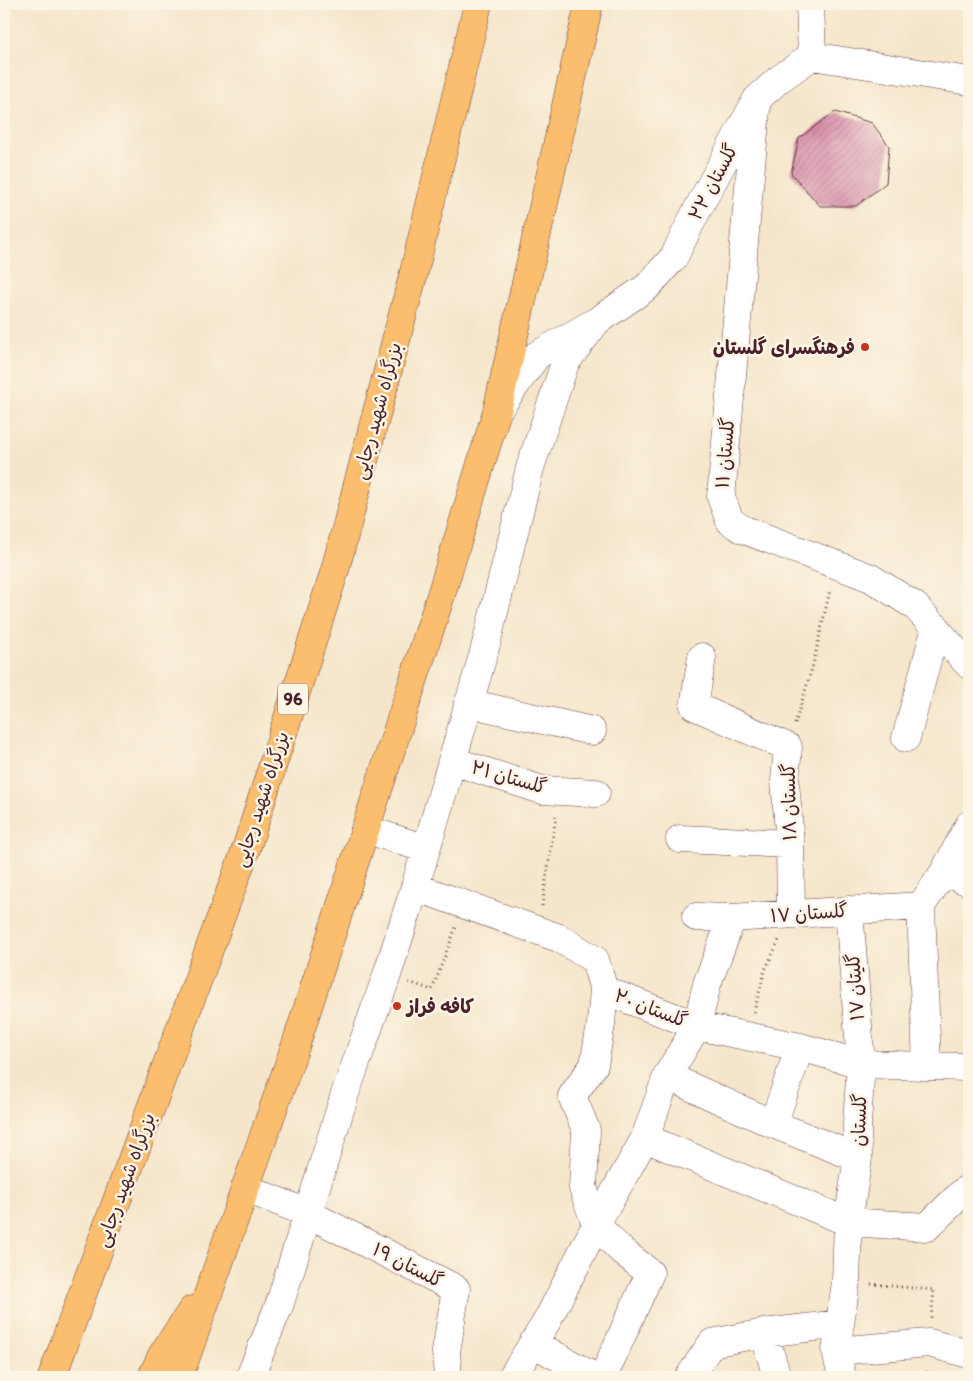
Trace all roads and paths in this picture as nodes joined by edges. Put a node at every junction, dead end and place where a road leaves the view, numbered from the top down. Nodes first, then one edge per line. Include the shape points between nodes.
1 (478, 4) edge
2 (588, 4) edge
3 (810, 4) edge
4 (812, 56) junction
5 (969, 81) edge
6 (757, 99) junction
7 (597, 321) junction
8 (496, 411) junction
9 (836, 565) junction
10 (936, 627) junction
11 (702, 657) dead end
12 (969, 665) edge
13 (468, 703) junction
14 (592, 731) dead end
15 (906, 738) dead end
16 (788, 747) junction
17 (453, 761) junction
18 (560, 790) junction
19 (596, 793) dead end
20 (969, 825) edge
21 (365, 829) junction
22 (680, 839) dead end
23 (790, 844) junction
24 (426, 849) junction
25 (944, 872) junction
26 (969, 882) edge
27 (415, 887) junction
28 (465, 904) junction
29 (921, 906) junction
30 (849, 910) junction
31 (791, 914) junction
32 (696, 918) dead end
33 (732, 918) junction
34 (538, 930) junction
35 (387, 974) junction
36 (604, 990) junction
37 (696, 1026) junction
38 (748, 1037) junction
39 (800, 1047) junction
40 (861, 1064) junction
41 (927, 1066) junction
42 (969, 1067) edge
43 (667, 1076) junction
44 (772, 1124) junction
45 (645, 1138) junction
46 (858, 1158) junction
47 (245, 1188) junction
48 (969, 1189) edge
49 (307, 1213) junction
50 (848, 1222) junction
51 (596, 1225) junction
52 (213, 1279) junction
53 (846, 1282) junction
54 (840, 1324) junction
55 (764, 1332) junction
56 (533, 1343) junction
57 (929, 1343) junction
58 (969, 1354) edge
59 (839, 1364) edge
60 (52, 1377) edge
61 (152, 1377) edge
62 (179, 1377) edge
63 (250, 1377) edge
64 (448, 1377) edge
65 (512, 1377) edge
66 (594, 1377) edge
67 (603, 1377) edge
68 (689, 1377) edge
69 (777, 1377) edge

1 - 60 highway, بزرگراه شهید رجایی / 96 via 413,276 335,570 246,848
2 - 8 highway
3 - 4 street
4 - 5 street
4 - 6 street, گلستان ۲۲
6 - 7 street, گلستان ۲۲ via 674,257 647,287
6 - 9 street, گلستان ۱۱ via 721,497 730,521 742,529
7 - 8 street, گلستان ۲۲ via 537,355
7 - 13 street via 565,363 530,468
8 - 21 highway via 444,586
9 - 10 street, گلستان ۱۱ via 871,578 915,606
9 - 16 path, گلستان ۱۸ via 813,665
10 - 12 street, گلستان ۱۱
10 - 15 street
11 - 16 street via 694,706
13 - 14 street
13 - 17 street
16 - 23 street, گلستان ۱۸ via 785,781
17 - 18 street, گلستان ۲۱ via 542,790
17 - 24 street
18 - 19 street, گلستان ۲۱
18 - 34 path
20 - 25 street
21 - 24 street
21 - 47 highway via 296,1044
22 - 23 street
23 - 31 street, گلستان ۱۸
24 - 27 street
25 - 26 street
25 - 29 street
27 - 28 street, گلستان ۲۰
27 - 35 street
28 - 34 street, گلستان ۲۰
28 - 35 path via 432,990
29 - 30 street, گلستان ۱۷
29 - 41 street
30 - 31 street, گلستان ۱۷
30 - 40 street, گلیتان ۱۷
31 - 33 street, گلستان ۱۷
31 - 38 path via 765,970
32 - 33 street, گلستان ۱۷
33 - 37 street via 707,984
34 - 36 street, گلستان ۲۰ via 559,938 595,960
35 - 49 street
36 - 37 street, گلستان ۲۰
36 - 51 street via 594,1065 572,1096 586,1130 583,1188
37 - 38 street, گلستان ۲۰
37 - 43 street
38 - 39 street, گلستان ۲۰
39 - 40 street, گلستان ۲۰
39 - 44 street
40 - 41 street
40 - 46 street, گلستان
41 - 42 street
43 - 44 street
43 - 45 street
44 - 46 street
45 - 50 street
45 - 51 street
46 - 50 street, گلستان
47 - 49 street
47 - 52 highway
48 - 50 street via 927,1227
49 - 63 street via 280,1303
49 - 64 street, گلستان ۱۹ via 456,1289 446,1352
50 - 53 street, گلستان
51 - 56 street
51 - 67 street via 650,1273
52 - 61 highway via 162,1355
52 - 62 highway
53 - 54 street, گلستان
53 - 57 path via 934,1290
54 - 55 street
54 - 59 street, گلستان
55 - 68 street via 712,1343
55 - 69 street
56 - 65 street
56 - 66 street
57 - 58 street
57 - 59 street

